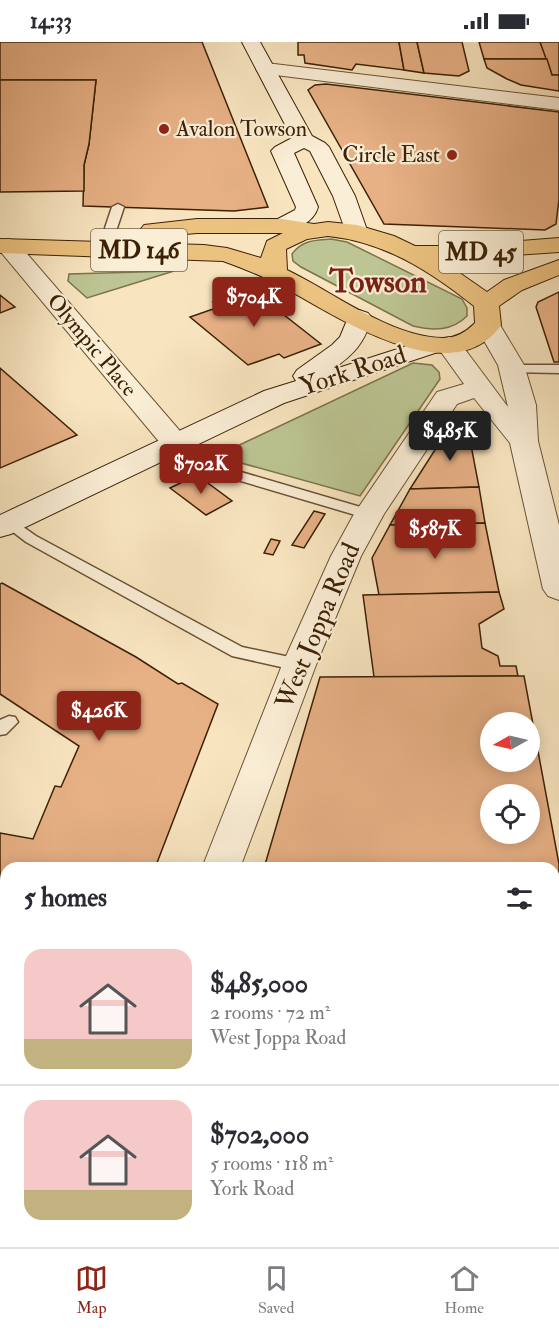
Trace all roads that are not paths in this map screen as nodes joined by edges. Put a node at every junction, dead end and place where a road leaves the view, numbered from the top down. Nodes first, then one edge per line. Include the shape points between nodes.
1 (251, 42) edge
2 (266, 69) junction
3 (559, 104) edge
4 (304, 140) junction
5 (302, 230) junction
6 (356, 230) junction
7 (3, 239) edge
8 (559, 245) edge
9 (404, 250) junction
10 (559, 267) edge
11 (275, 273) junction
12 (487, 314) junction
13 (359, 318) junction
14 (440, 345) junction
15 (512, 369) junction
16 (559, 369) edge
17 (480, 387) junction
18 (274, 397) junction
19 (524, 441) junction
20 (176, 444) junction
21 (369, 514) junction
22 (4, 525) edge
23 (559, 589) edge
24 (299, 665) junction
25 (223, 862) edge

1 - 2 street
2 - 3 street
2 - 4 street
4 - 5 street via 300,149 325,198 326,213
4 - 5 street via 282,151 307,207
4 - 6 street via 318,147 341,189
5 - 6 main road, MD 45
5 - 7 main road, MD 146 via 231,237 152,230 114,218
5 - 11 main road via 275,246
6 - 9 main road, MD 45
7 - 11 main road, MD 146 via 224,254
7 - 20 street, Olympic Place
8 - 9 main road, MD 45 via 419,254
9 - 12 main road via 448,273
10 - 12 main road, MD 45 via 513,285
11 - 13 main road
12 - 14 main road, MD 45 via 471,340
12 - 15 street
13 - 14 main road via 394,336
13 - 18 street, York Road / MD 45 via 352,339 340,351
14 - 17 street
14 - 18 street, York Road / MD 45
15 - 16 lane
15 - 19 street via 522,405
17 - 19 street
17 - 21 street, West Joppa Road via 447,398
18 - 20 street, York Road / MD 45
19 - 23 street
20 - 21 lane via 212,468
20 - 22 street, York Road / MD 45
21 - 24 street, West Joppa Road via 326,598
22 - 24 lane via 238,652
24 - 25 street, West Joppa Road

